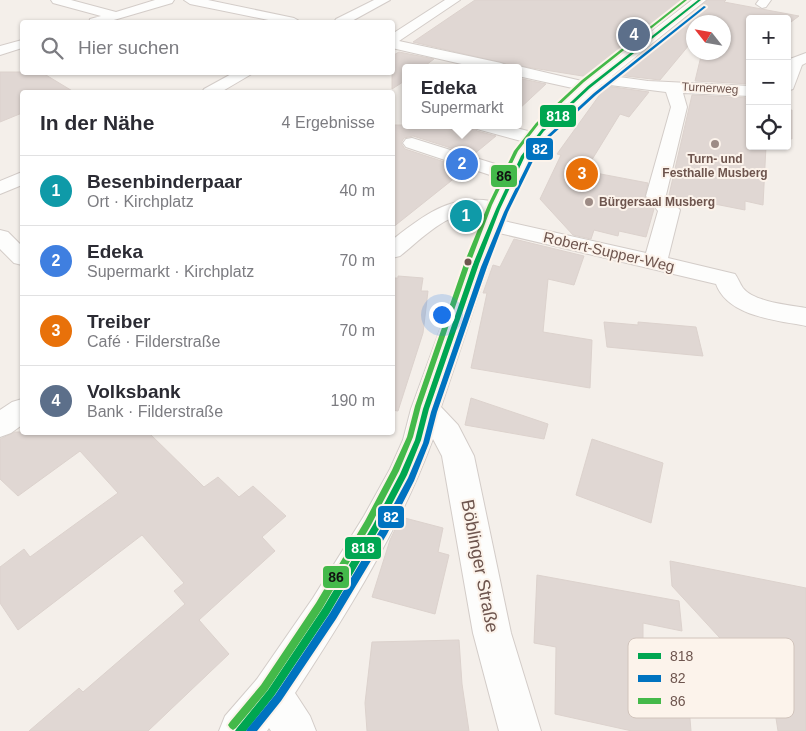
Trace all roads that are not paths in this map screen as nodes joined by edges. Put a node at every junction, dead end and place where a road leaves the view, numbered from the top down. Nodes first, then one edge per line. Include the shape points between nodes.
1 (57, 0) edge
2 (168, 0) edge
3 (190, 0) edge
4 (384, 0) edge
5 (454, 0) edge
6 (700, 0) edge
7 (118, 16) junction
8 (103, 20) edge
9 (285, 20) edge
10 (345, 20) edge
11 (395, 38) edge
12 (20, 45) edge
13 (395, 45) edge
14 (0, 51) edge
15 (805, 57) edge
16 (483, 64) edge
17 (522, 73) edge
18 (791, 74) edge
19 (242, 75) edge
20 (593, 83) junction
21 (671, 87) junction
22 (214, 90) edge
23 (746, 90) edge
24 (499, 129) edge
25 (536, 138) junction
26 (412, 142) dead end
27 (513, 176) junction
28 (20, 179) edge
29 (0, 188) edge
30 (495, 217) junction
31 (0, 237) edge
32 (395, 249) edge
33 (20, 256) edge
34 (655, 262) junction
35 (806, 317) edge
36 (426, 409) junction
37 (20, 411) edge
38 (0, 425) edge
39 (271, 693) junction
40 (240, 731) edge
41 (295, 731) edge
42 (520, 731) edge

1 - 7 street
2 - 7 street
3 - 9 street
4 - 10 street
5 - 11 street
6 - 20 street
7 - 8 street
12 - 14 street
13 - 16 street
15 - 18 street via 795,62
17 - 20 street, Turnerweg
19 - 22 street
20 - 21 street, Turnerweg
20 - 25 street
21 - 23 street, Turnerweg
21 - 34 street, Turnerweg via 679,107 656,196 669,210
24 - 25 street
25 - 27 street
26 - 27 street
27 - 30 street
28 - 29 street
30 - 32 street, Robert-Supper-Weg via 483,205 448,209
30 - 34 street, Robert-Supper-Weg
30 - 36 street
31 - 33 street
34 - 35 street, Robert-Supper-Weg via 727,279 731,291 742,300
36 - 39 street via 418,440 376,527 326,611
36 - 42 street, Böblinger Straße via 447,434 458,456 492,632
37 - 38 street
39 - 40 street
39 - 41 street

